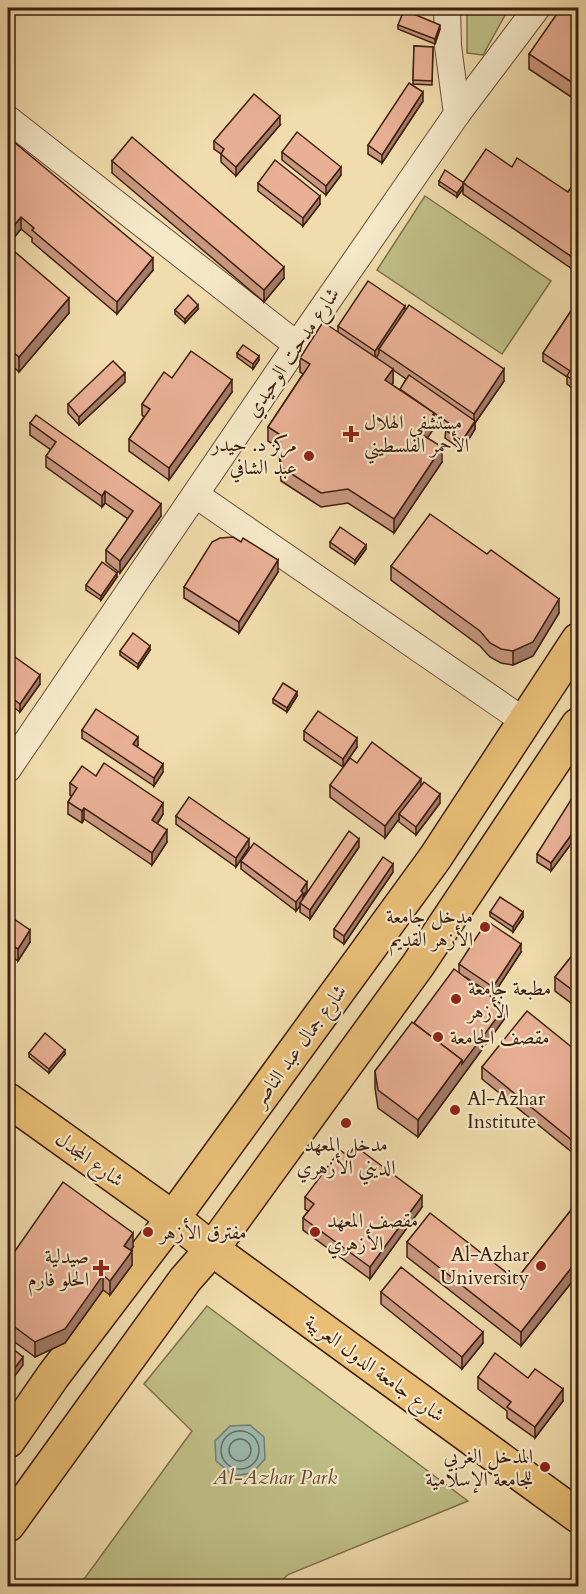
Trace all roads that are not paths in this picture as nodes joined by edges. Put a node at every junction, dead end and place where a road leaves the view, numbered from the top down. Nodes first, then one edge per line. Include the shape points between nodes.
1 (447, 8) edge
2 (537, 8) edge
3 (457, 114) junction
4 (8, 119) edge
5 (297, 345) junction
6 (195, 495) junction
7 (579, 640) edge
8 (524, 721) junction
9 (579, 725) edge
10 (8, 769) edge
11 (8, 1100) edge
12 (173, 1218) junction
13 (212, 1249) junction
14 (8, 1441) edge
15 (579, 1516) edge
16 (8, 1525) edge

1 - 3 street
2 - 3 street, شارع مدحت الوحيدي
3 - 5 street, شارع مدحت الوحيدي
4 - 5 street
5 - 6 street, شارع مدحت الوحيدي
6 - 8 street
6 - 10 street, شارع مدحت الوحيدي
7 - 8 main road, شارع جمال عبد الناصر
8 - 12 main road, شارع جمال عبد الناصر via 435,858
9 - 13 main road via 418,965
11 - 12 main road, شارع المجدل
12 - 13 main road, شارع جامعة الدول العربية
12 - 14 main road, شارع جمال عبد الناصر
13 - 15 main road, شارع جامعة الدول العربية
13 - 16 main road via 185,1280

